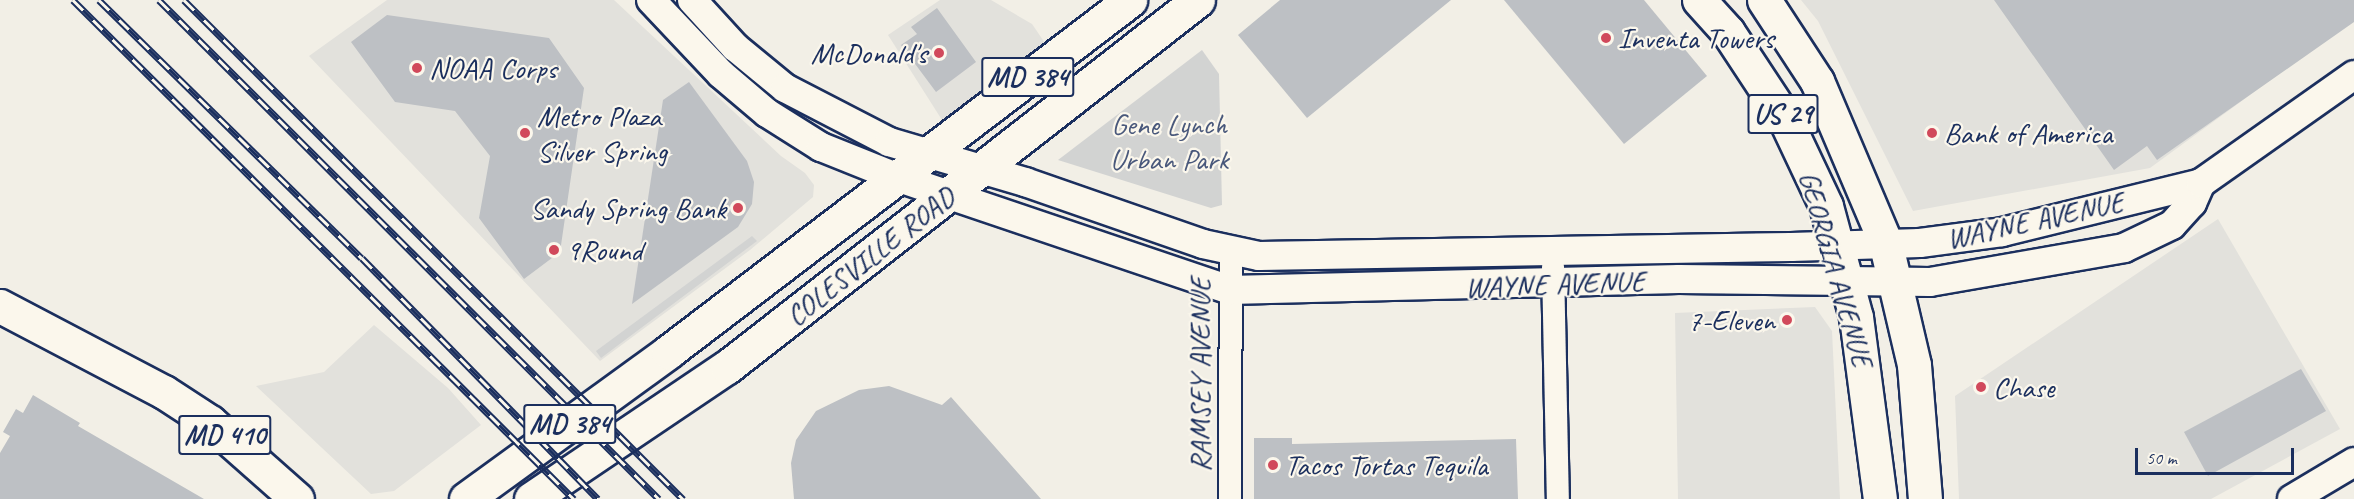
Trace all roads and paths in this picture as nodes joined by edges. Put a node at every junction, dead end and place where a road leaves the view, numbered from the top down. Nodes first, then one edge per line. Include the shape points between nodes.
1 (651, 0) edge
2 (692, 0) edge
3 (1130, 0) edge
4 (1198, 0) edge
5 (1699, 0) edge
6 (1764, 0) edge
7 (2354, 75) edge
8 (926, 154) junction
9 (981, 169) junction
10 (896, 177) junction
11 (2201, 183) junction
12 (950, 194) junction
13 (1886, 241) junction
14 (1836, 245) junction
15 (1554, 250) junction
16 (1231, 251) junction
17 (1846, 281) junction
18 (1896, 282) junction
19 (1552, 285) junction
20 (1229, 290) junction
21 (0, 306) edge
22 (2354, 462) edge
23 (297, 499) edge
24 (466, 499) edge
25 (531, 499) edge
26 (1230, 499) edge
27 (1558, 499) edge
28 (1880, 499) edge
29 (1925, 499) edge
30 (2292, 499) edge

1 - 10 street, WAYNE AVENUE via 721,74 766,113 821,147
2 - 8 street, WAYNE AVENUE via 735,47 785,88 888,142
3 - 8 main road, COLESVILLE ROAD / MD 384
4 - 9 main road, COLESVILLE ROAD / MD 384
5 - 14 main road, GEORGIA AVENUE / US 29 via 1728,32 1784,117 1814,175
6 - 13 main road, GEORGIA AVENUE / US 29 via 1817,81
7 - 11 street, WAYNE AVENUE
8 - 9 street, WAYNE AVENUE
8 - 10 main road, COLESVILLE ROAD / MD 384
9 - 12 main road, COLESVILLE ROAD / MD 384
9 - 16 street, WAYNE AVENUE
10 - 12 street, WAYNE AVENUE
10 - 24 main road, COLESVILLE ROAD / MD 384 via 629,381
11 - 13 street, WAYNE AVENUE via 2002,232 1920,243
11 - 18 street, WAYNE AVENUE via 2192,203 2172,225 2124,248 1930,282
12 - 20 street, WAYNE AVENUE
12 - 25 main road, COLESVILLE ROAD / MD 384 via 727,367
13 - 14 street, WAYNE AVENUE
13 - 18 main road, GEORGIA AVENUE / US 29
14 - 15 street, WAYNE AVENUE
14 - 17 main road, GEORGIA AVENUE / US 29
15 - 16 street, WAYNE AVENUE via 1259,256
15 - 19 street
16 - 20 street, RAMSEY AVENUE
17 - 18 street, WAYNE AVENUE
17 - 19 street, WAYNE AVENUE via 1679,279
17 - 28 main road, GEORGIA AVENUE / US 29 via 1868,384
18 - 29 main road, GEORGIA AVENUE / US 29 via 1914,365
19 - 20 street, WAYNE AVENUE
19 - 27 street
20 - 26 street, RAMSEY AVENUE
21 - 23 main road, MD 410 via 164,392 210,422
22 - 30 street

